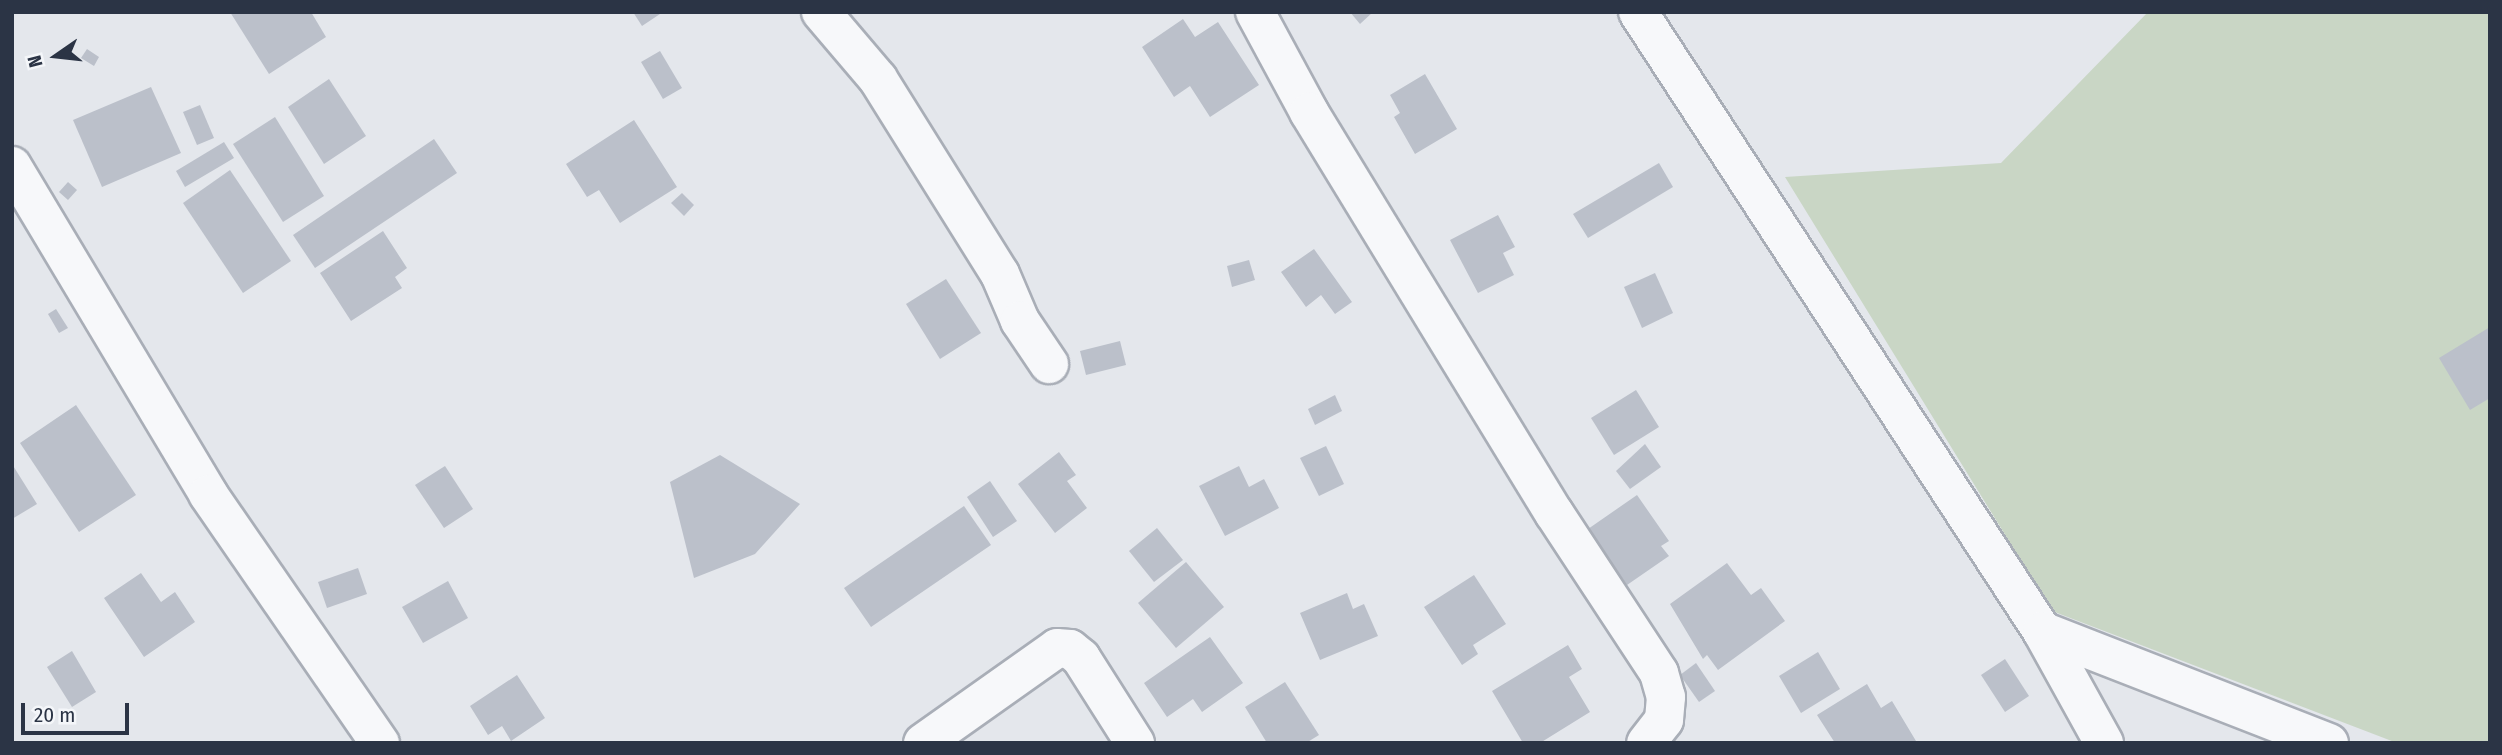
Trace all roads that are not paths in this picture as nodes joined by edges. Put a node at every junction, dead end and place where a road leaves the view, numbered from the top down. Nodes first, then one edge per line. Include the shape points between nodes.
1 (821, 12) edge
2 (1255, 12) edge
3 (1639, 12) edge
4 (12, 166) edge
5 (1049, 364) dead end
6 (2042, 631) junction
7 (380, 743) edge
8 (923, 743) edge
9 (1135, 743) edge
10 (1646, 743) edge
11 (2104, 743) edge
12 (2329, 743) edge

1 - 5 street via 878,79 1000,274 1020,321
2 - 10 street via 1309,112 1554,513 1659,673 1666,698 1664,720
3 - 6 street
4 - 7 street via 208,495
6 - 11 street
6 - 12 street
8 - 9 street via 1057,648 1070,649 1081,658

